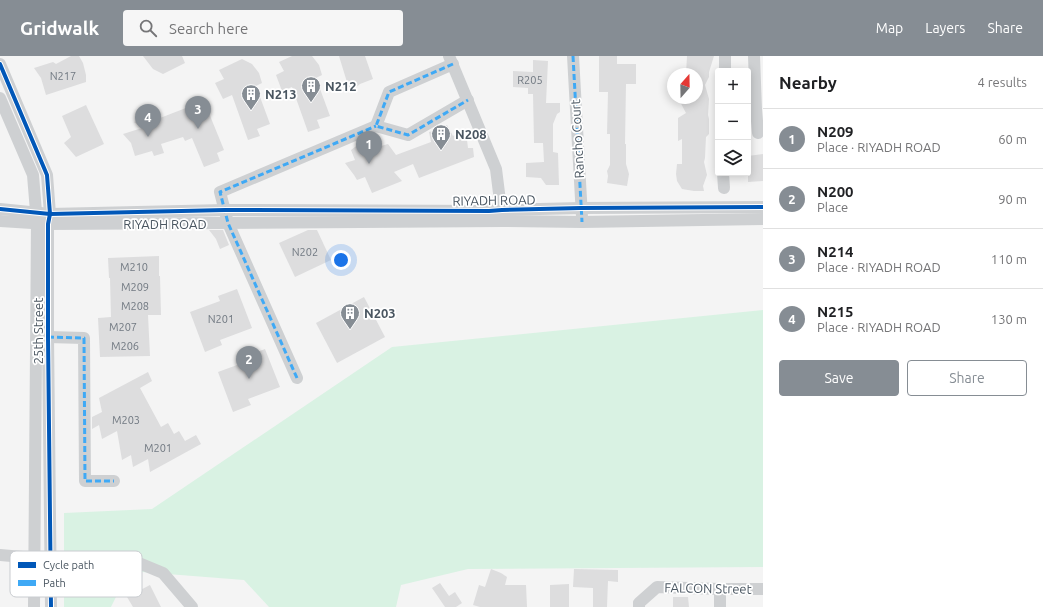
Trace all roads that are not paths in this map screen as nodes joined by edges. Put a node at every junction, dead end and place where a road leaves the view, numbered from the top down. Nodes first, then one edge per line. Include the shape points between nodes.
1 (573, 56) edge
2 (725, 56) edge
3 (754, 56) edge
4 (451, 60) edge
5 (0, 64) edge
6 (724, 68) edge
7 (0, 98) edge
8 (468, 100) junction
9 (376, 126) junction
10 (756, 133) edge
11 (723, 176) edge
12 (724, 188) dead end
13 (763, 207) edge
14 (581, 208) junction
15 (0, 209) edge
16 (225, 210) junction
17 (502, 215) junction
18 (43, 219) junction
19 (763, 219) edge
20 (0, 221) edge
21 (582, 222) junction
22 (228, 223) junction
23 (48, 337) junction
24 (297, 378) dead end
25 (114, 482) dead end
26 (34, 551) edge
27 (51, 551) edge
28 (0, 555) edge
29 (10, 556) edge
30 (142, 564) edge
31 (720, 589) junction
32 (763, 589) edge
33 (192, 607) edge
34 (639, 607) edge
35 (720, 607) edge

1 - 14 street, Rancho Court
2 - 6 street
3 - 10 street
4 - 8 street
4 - 9 street via 389,92
5 - 18 street, 25th Street via 47,175
7 - 18 street, 25th Street via 33,175
8 - 9 street via 408,135
8 - 17 street via 496,169
9 - 16 street via 220,192
11 - 12 street
13 - 14 street, RIYADH ROAD
14 - 17 street, RIYADH ROAD
14 - 21 street, Rancho Court
15 - 18 street
16 - 17 street, RIYADH ROAD via 489,211
16 - 18 street, RIYADH ROAD
16 - 22 street
17 - 21 street, RIYADH ROAD
17 - 22 street, RIYADH ROAD
18 - 20 street, RIYADH ROAD
18 - 22 street, RIYADH ROAD
18 - 23 street, 25th Street
18 - 26 street, 25th Street
19 - 21 street, RIYADH ROAD
22 - 24 street
23 - 25 street via 84,338 85,481
23 - 27 street, 25th Street
28 - 29 street
30 - 33 street via 163,573
31 - 32 street, FALCON Street
31 - 34 street, FALCON Street via 657,587 639,603
31 - 35 street

